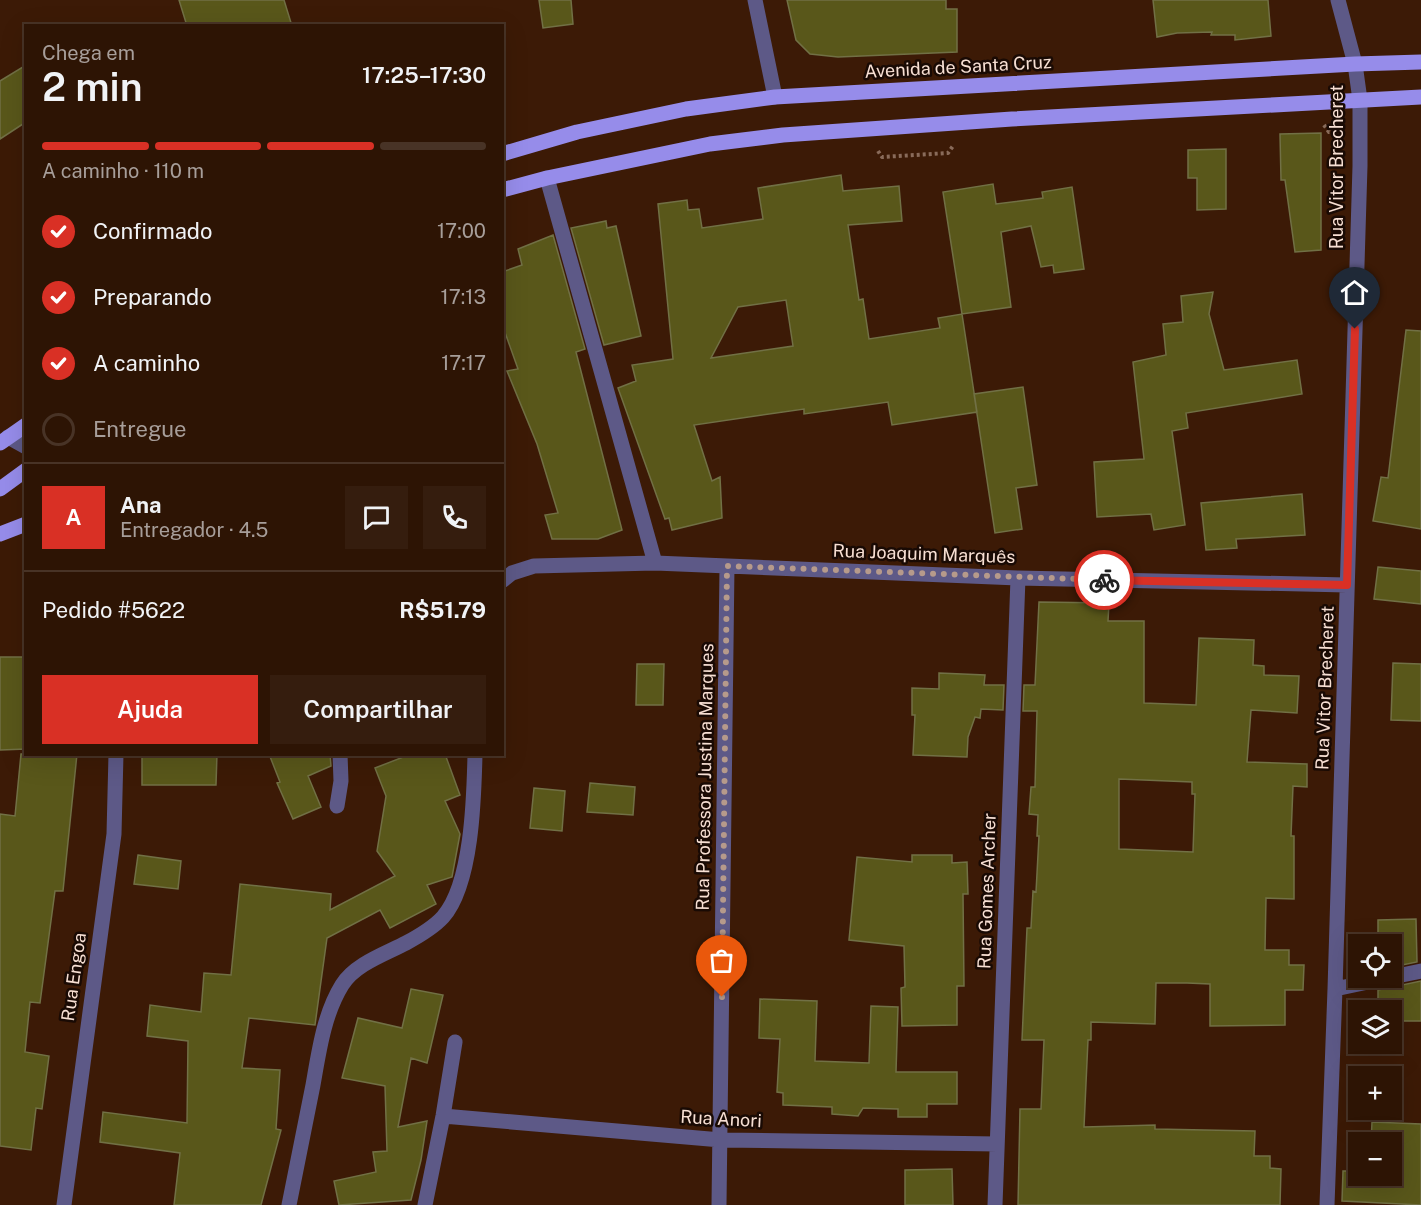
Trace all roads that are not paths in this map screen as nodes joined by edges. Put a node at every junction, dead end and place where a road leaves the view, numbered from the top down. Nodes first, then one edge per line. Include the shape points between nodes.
1 (755, 0) edge
2 (1338, 0) edge
3 (1421, 62) edge
4 (1355, 64) junction
5 (1421, 97) edge
6 (775, 98) junction
7 (1360, 100) junction
8 (504, 153) edge
9 (547, 178) junction
10 (504, 189) edge
11 (24, 426) edge
12 (4, 440) edge
13 (24, 446) edge
14 (24, 471) edge
15 (0, 489) edge
16 (24, 525) edge
17 (0, 534) edge
18 (654, 563) junction
19 (727, 566) junction
20 (1018, 578) junction
21 (504, 579) edge
22 (1347, 585) junction
23 (116, 756) edge
24 (340, 756) edge
25 (475, 756) edge
26 (337, 806) dead end
27 (1421, 970) edge
28 (1402, 975) edge
29 (1348, 986) edge
30 (1335, 989) junction
31 (455, 1042) dead end
32 (443, 1116) junction
33 (721, 1140) junction
34 (997, 1144) junction
35 (64, 1205) edge
36 (289, 1205) edge
37 (425, 1205) edge
38 (719, 1205) edge
39 (995, 1205) edge
40 (1327, 1205) edge

1 - 6 street
2 - 4 street, Rua Vitor Brecheret
3 - 4 main road, Avenida de Santa Cruz
4 - 6 main road, Avenida de Santa Cruz
4 - 7 street, Rua Vitor Brecheret
5 - 7 main road
6 - 8 main road, Avenida de Santa Cruz via 686,109 577,132
7 - 9 main road via 783,135 710,144
7 - 22 street, Rua Vitor Brecheret
9 - 10 main road
9 - 18 street
11 - 12 main road
12 - 13 street
14 - 15 main road
16 - 17 main road
18 - 19 street, Rua Joaquim Marquês
18 - 21 street, Rua Joaquim Marquês via 534,566
19 - 20 street, Rua Joaquim Marquês
19 - 33 street, Rua Professora Justina Marques
20 - 22 street, Rua Joaquim Marquês
20 - 34 street, Rua Gomes Archer
22 - 30 street, Rua Vitor Brecheret
23 - 35 street, Rua Engoa via 114,834
24 - 26 street
25 - 36 street via 467,854 454,899 443,917 427,931 360,968 343,982 331,1005
27 - 28 street
29 - 30 street
30 - 40 street, Rua Vitor Brecheret
31 - 32 street
32 - 33 street, Rua Anori
32 - 37 street
33 - 34 street, Rua Anori
33 - 38 street, Rua Professora Justina Marques
34 - 39 street, Rua Gomes Archer

